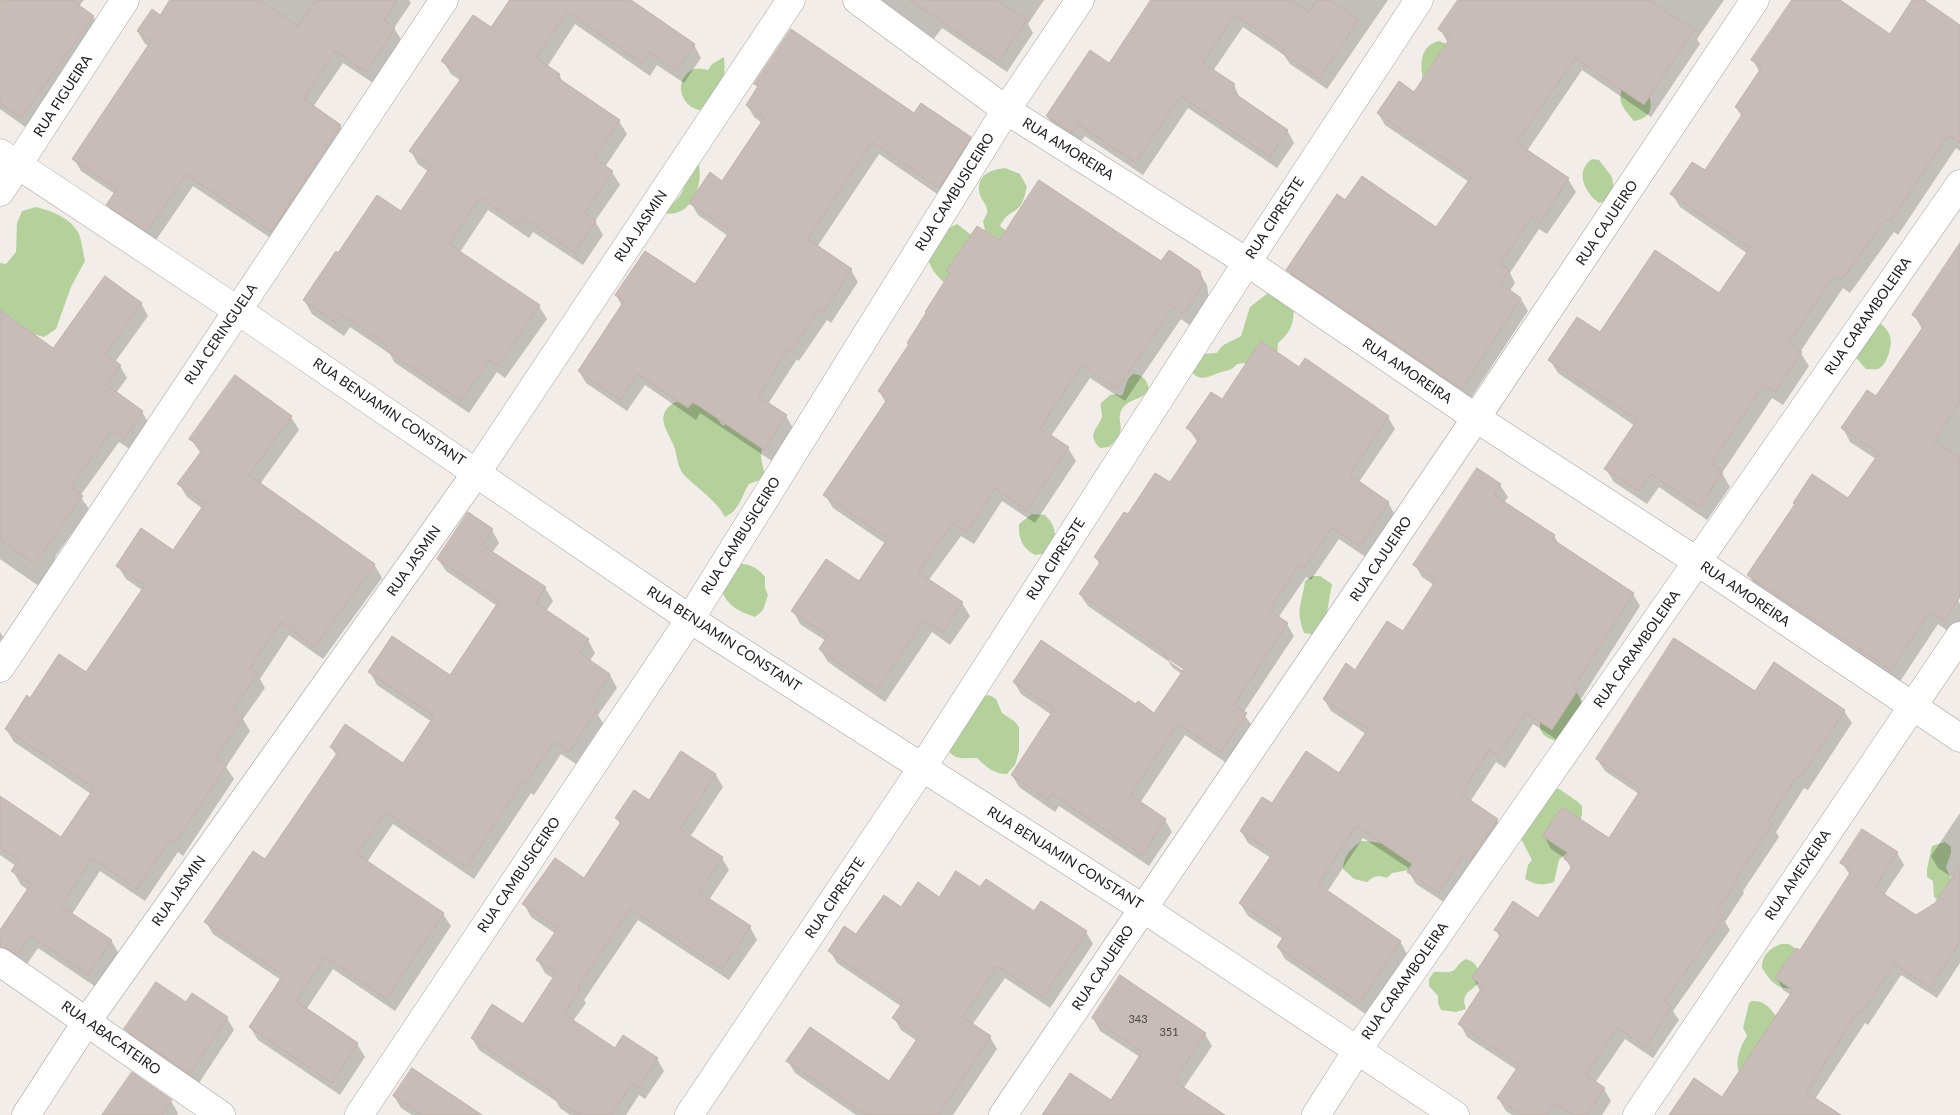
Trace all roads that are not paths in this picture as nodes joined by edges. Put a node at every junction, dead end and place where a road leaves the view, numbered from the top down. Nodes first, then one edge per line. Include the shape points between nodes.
1 (125, 0) edge
2 (444, 0) edge
3 (792, 0) edge
4 (857, 0) edge
5 (1080, 0) edge
6 (1419, 0) edge
7 (1755, 0) edge
8 (1006, 110) junction
9 (9, 159) edge
10 (1960, 184) edge
11 (0, 192) edge
12 (1247, 262) junction
13 (237, 310) junction
14 (1476, 418) junction
15 (477, 472) junction
16 (1698, 562) junction
17 (690, 619) junction
18 (1960, 636) edge
19 (0, 668) edge
20 (1912, 707) junction
21 (1960, 738) edge
22 (922, 768) junction
23 (1144, 909) junction
24 (0, 962) edge
25 (87, 1021) junction
26 (1358, 1049) junction
27 (26, 1115) edge
28 (221, 1115) edge
29 (359, 1115) edge
30 (689, 1115) edge
31 (1003, 1115) edge
32 (1316, 1115) edge
33 (1455, 1115) edge
34 (1637, 1115) edge

1 - 9 street, RUA FIGUEIRA
2 - 13 street, RUA CERINGUELA
3 - 15 street, RUA JASMIN
4 - 8 street, RUA AMOREIRA
5 - 8 street, RUA CAMBUSICEIRO
6 - 12 street, RUA CIPRESTE
7 - 14 street, RUA CAJUEIRO
8 - 12 street, RUA AMOREIRA
8 - 17 street, RUA CAMBUSICEIRO
9 - 11 street, RUA FIGUEIRA
9 - 13 street, RUA BENJAMIN CONSTANT
10 - 16 street, RUA CARAMBOLEIRA
12 - 14 street, RUA AMOREIRA
12 - 22 street, RUA CIPRESTE
13 - 15 street, RUA BENJAMIN CONSTANT
13 - 19 street, RUA CERINGUELA
14 - 16 street, RUA AMOREIRA
14 - 23 street, RUA CAJUEIRO
15 - 17 street, RUA BENJAMIN CONSTANT
15 - 25 street, RUA JASMIN
16 - 20 street, RUA AMOREIRA
16 - 26 street, RUA CARAMBOLEIRA
17 - 22 street, RUA BENJAMIN CONSTANT
17 - 29 street, RUA CAMBUSICEIRO
18 - 20 street, RUA AMEIXEIRA
20 - 21 street, RUA AMOREIRA
20 - 34 street, RUA AMEIXEIRA
22 - 23 street, RUA BENJAMIN CONSTANT
22 - 30 street, RUA CIPRESTE
23 - 26 street, RUA BENJAMIN CONSTANT
23 - 31 street, RUA CAJUEIRO
24 - 25 street, RUA ABACATEIRO
25 - 27 street, RUA JASMIN
25 - 28 street, RUA ABACATEIRO
26 - 32 street, RUA CARAMBOLEIRA
26 - 33 street, RUA BENJAMIN CONSTANT

